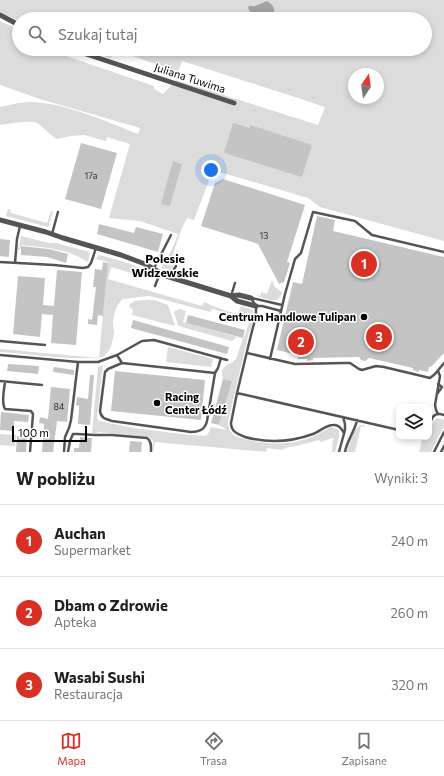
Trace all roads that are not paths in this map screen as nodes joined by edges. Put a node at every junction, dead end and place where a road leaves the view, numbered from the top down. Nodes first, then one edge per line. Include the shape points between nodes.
1 (0, 15) edge
2 (12, 21) edge
3 (93, 56) edge
4 (234, 102) dead end
5 (58, 212) dead end
6 (0, 220) edge
7 (20, 225) junction
8 (52, 234) junction
9 (171, 235) dead end
10 (96, 248) junction
11 (444, 252) edge
12 (0, 262) edge
13 (14, 263) junction
14 (176, 266) dead end
15 (153, 269) junction
16 (160, 273) junction
17 (169, 277) junction
18 (235, 283) dead end
19 (155, 286) dead end
20 (231, 296) junction
21 (251, 298) junction
22 (282, 305) junction
23 (256, 306) junction
24 (281, 311) junction
25 (0, 341) edge
26 (45, 345) dead end
27 (247, 353) junction
28 (0, 354) edge
29 (117, 355) junction
30 (221, 358) junction
31 (270, 359) junction
32 (227, 360) dead end
33 (78, 362) junction
34 (122, 363) junction
35 (444, 363) edge
36 (438, 371) junction
37 (215, 373) junction
38 (0, 381) edge
39 (5, 382) junction
40 (438, 384) junction
41 (42, 385) dead end
42 (237, 393) junction
43 (436, 396) junction
44 (438, 414) junction
45 (444, 415) edge
46 (343, 417) junction
47 (432, 418) edge
48 (357, 420) junction
49 (396, 429) edge
50 (444, 432) edge
51 (344, 434) junction
52 (444, 446) edge
53 (30, 452) edge
54 (64, 452) edge
55 (68, 452) edge
56 (151, 452) edge
57 (339, 452) edge
58 (345, 452) edge
59 (434, 452) edge
60 (441, 452) edge

1 - 2 street
3 - 4 street, Juliana Tuwima
5 - 8 lane
6 - 7 street
7 - 8 street
7 - 13 lane
8 - 10 street
9 - 15 lane
10 - 13 lane via 91,263 83,268
10 - 15 street via 127,257
11 - 22 lane via 372,235 355,221 313,212 301,253 295,259
12 - 13 lane
14 - 17 lane
15 - 16 street
16 - 17 street
16 - 19 lane
17 - 20 street
18 - 20 lane
20 - 21 street
20 - 23 street via 237,301
21 - 22 lane
21 - 23 lane
22 - 24 lane
23 - 24 lane
23 - 27 lane
24 - 31 lane
25 - 26 lane
27 - 31 lane
27 - 42 lane
28 - 33 lane
29 - 30 lane via 142,342 154,340
29 - 33 lane via 98,362
29 - 34 lane
30 - 32 lane
30 - 37 lane
31 - 36 lane via 296,364 348,363 362,370 376,366 430,378
33 - 54 lane
34 - 37 lane
34 - 37 lane via 105,372 100,408 102,417 112,421 191,432 202,430 206,424
35 - 36 lane
36 - 40 lane
38 - 39 lane
39 - 41 lane
39 - 53 lane via 4,408 32,414
40 - 43 lane
40 - 43 lane via 442,387
42 - 46 lane
42 - 51 lane via 231,423 235,433 274,441 294,439 334,425 339,426
43 - 44 lane via 435,407
44 - 45 lane
44 - 47 lane
46 - 48 lane
46 - 51 lane
48 - 49 lane
48 - 58 lane
50 - 59 lane
51 - 57 lane
52 - 60 lane
55 - 56 lane via 73,434 146,438 150,442

